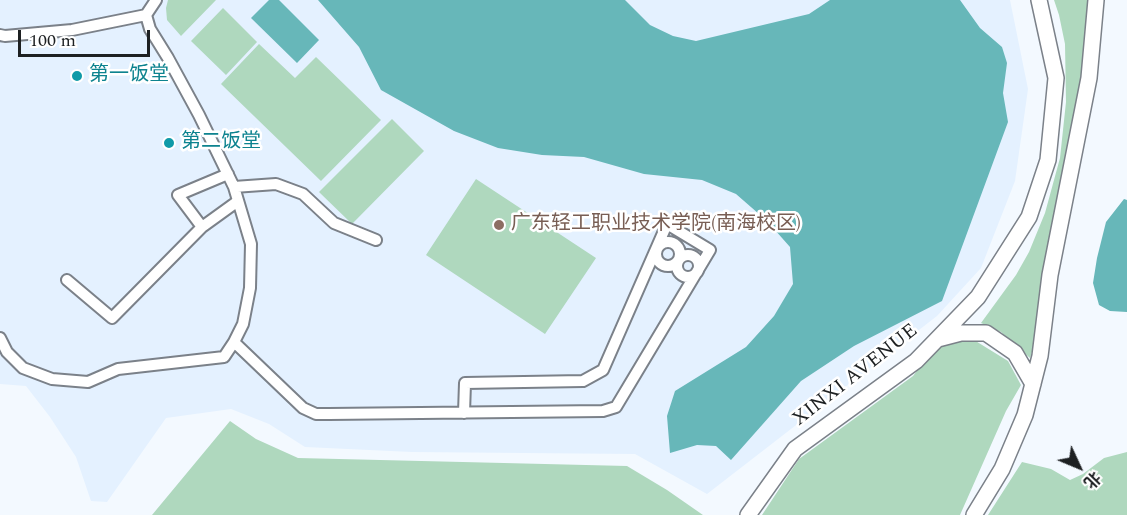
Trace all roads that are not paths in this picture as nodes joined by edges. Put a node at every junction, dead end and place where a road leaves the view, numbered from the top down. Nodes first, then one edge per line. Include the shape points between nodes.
1 (156, 0) edge
2 (1040, 0) edge
3 (1096, 0) edge
4 (146, 15) junction
5 (0, 34) edge
6 (228, 174) junction
7 (234, 186) junction
8 (238, 201) junction
9 (202, 227) junction
10 (376, 240) dead end
11 (658, 248) junction
12 (679, 260) junction
13 (698, 272) junction
14 (67, 280) dead end
15 (0, 339) edge
16 (938, 339) junction
17 (234, 342) junction
18 (1033, 384) junction
19 (464, 413) junction
20 (748, 515) edge
21 (974, 515) edge

1 - 4 street
2 - 16 main road, XINXI AVENUE via 1056,78 1048,160 1029,217 978,297
3 - 18 main road via 1089,78
4 - 5 street via 72,30
4 - 6 street
6 - 7 street
6 - 9 street via 178,195
7 - 8 street
7 - 10 street via 276,184 303,194 334,223
8 - 9 street
8 - 17 street via 251,244 250,288 243,324
9 - 14 street via 112,318
11 - 12 street via 673,243 680,252
11 - 12 street via 656,255 662,265 673,266
11 - 13 street via 668,224 710,250
11 - 19 street via 603,370 583,381 465,383
12 - 13 street via 677,267 682,275 689,277
13 - 19 street via 616,407 603,411
15 - 17 street via 23,368 52,379 88,382 118,369 224,357
16 - 18 main road via 961,333 986,333 1015,353
16 - 20 main road, XINXI AVENUE via 916,361 795,449
17 - 19 street via 303,408 316,414
18 - 21 main road via 1025,415 1002,469

